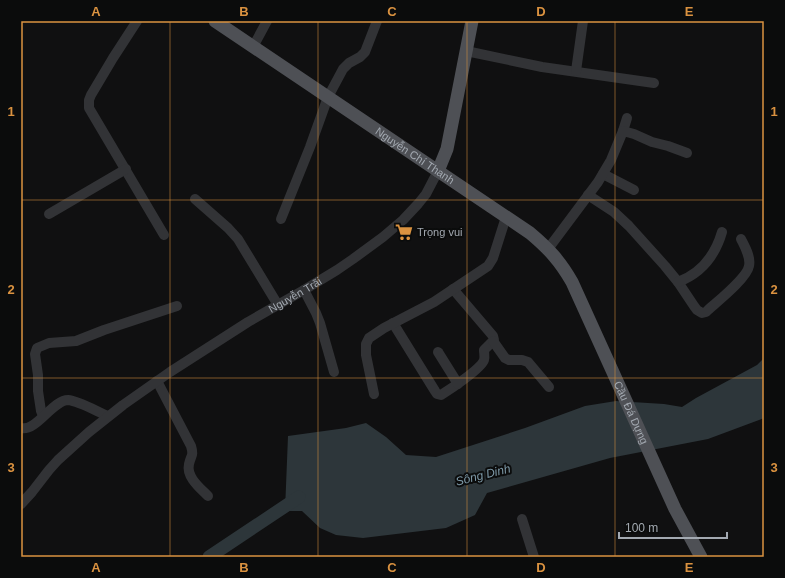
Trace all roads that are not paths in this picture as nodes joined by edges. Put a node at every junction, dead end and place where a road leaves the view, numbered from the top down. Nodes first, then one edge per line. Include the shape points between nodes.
1 (137, 21) edge
2 (215, 21) edge
3 (267, 21) edge
4 (378, 21) edge
5 (472, 21) edge
6 (583, 21) edge
7 (253, 46) junction
8 (466, 51) junction
9 (576, 71) junction
10 (654, 83) dead end
11 (328, 97) junction
12 (627, 118) dead end
13 (623, 131) junction
14 (687, 152) dead end
15 (126, 169) junction
16 (438, 171) junction
17 (603, 174) junction
18 (634, 190) dead end
19 (588, 195) junction
20 (195, 199) dead end
21 (49, 214) dead end
22 (506, 217) junction
23 (281, 219) dead end
24 (722, 232) dead end
25 (164, 235) dead end
26 (741, 239) dead end
27 (548, 249) junction
28 (678, 282) junction
29 (304, 290) junction
30 (453, 290) junction
31 (278, 305) junction
32 (177, 306) dead end
33 (587, 315) joint
34 (393, 323) junction
35 (493, 341) junction
36 (438, 352) dead end
37 (334, 372) dead end
38 (157, 381) junction
39 (458, 384) junction
40 (549, 387) dead end
41 (374, 394) dead end
42 (43, 416) junction
43 (108, 416) junction
44 (21, 428) edge
45 (208, 496) dead end
46 (21, 504) edge
47 (522, 519) dead end
48 (696, 554) edge
49 (534, 557) edge

1 - 15 street via 112,58 88,104
2 - 7 main road, Nguyễn Chí Thanh
3 - 7 street
4 - 11 street via 365,52 343,69
5 - 8 main road, Nguyễn Trãi
6 - 9 street
7 - 11 main road, Nguyễn Chí Thanh
8 - 9 street via 542,67
8 - 16 main road, Nguyễn Trãi via 447,149
9 - 10 street
11 - 16 main road, Nguyễn Chí Thanh
11 - 23 street
12 - 13 street
13 - 14 street
13 - 17 street
15 - 21 street
15 - 25 street
16 - 22 main road, Nguyễn Chí Thanh
16 - 29 street, Nguyễn Trãi via 422,199 403,220 353,259
17 - 18 street
17 - 19 street
19 - 27 street
19 - 28 street via 614,212 629,226
20 - 31 street via 238,239
22 - 27 main road, Nguyễn Chí Thanh
22 - 30 street via 491,262 484,270
24 - 28 street via 717,247 700,270
26 - 28 street via 749,257 747,271 706,312 697,310
27 - 33 main road, Nguyễn Chí Thanh via 566,271
29 - 31 street, Nguyễn Trãi
29 - 37 street via 320,323
30 - 34 street
30 - 35 street via 493,336
31 - 38 street, Nguyễn Trãi
32 - 42 street via 76,341 49,343 37,348 35,354 38,391
33 - 48 main road, Cầu Đá Dựng
34 - 39 street via 437,394 441,395
34 - 41 street via 369,338 366,344
35 - 39 street via 484,350 482,363
35 - 40 street via 505,358 528,362
36 - 39 street
38 - 43 street, Nguyễn Trãi
38 - 45 street via 192,446 194,453 188,469 193,480
42 - 43 street via 66,400
42 - 44 street via 30,427
43 - 46 street, Nguyễn Trãi via 58,460
47 - 49 street

